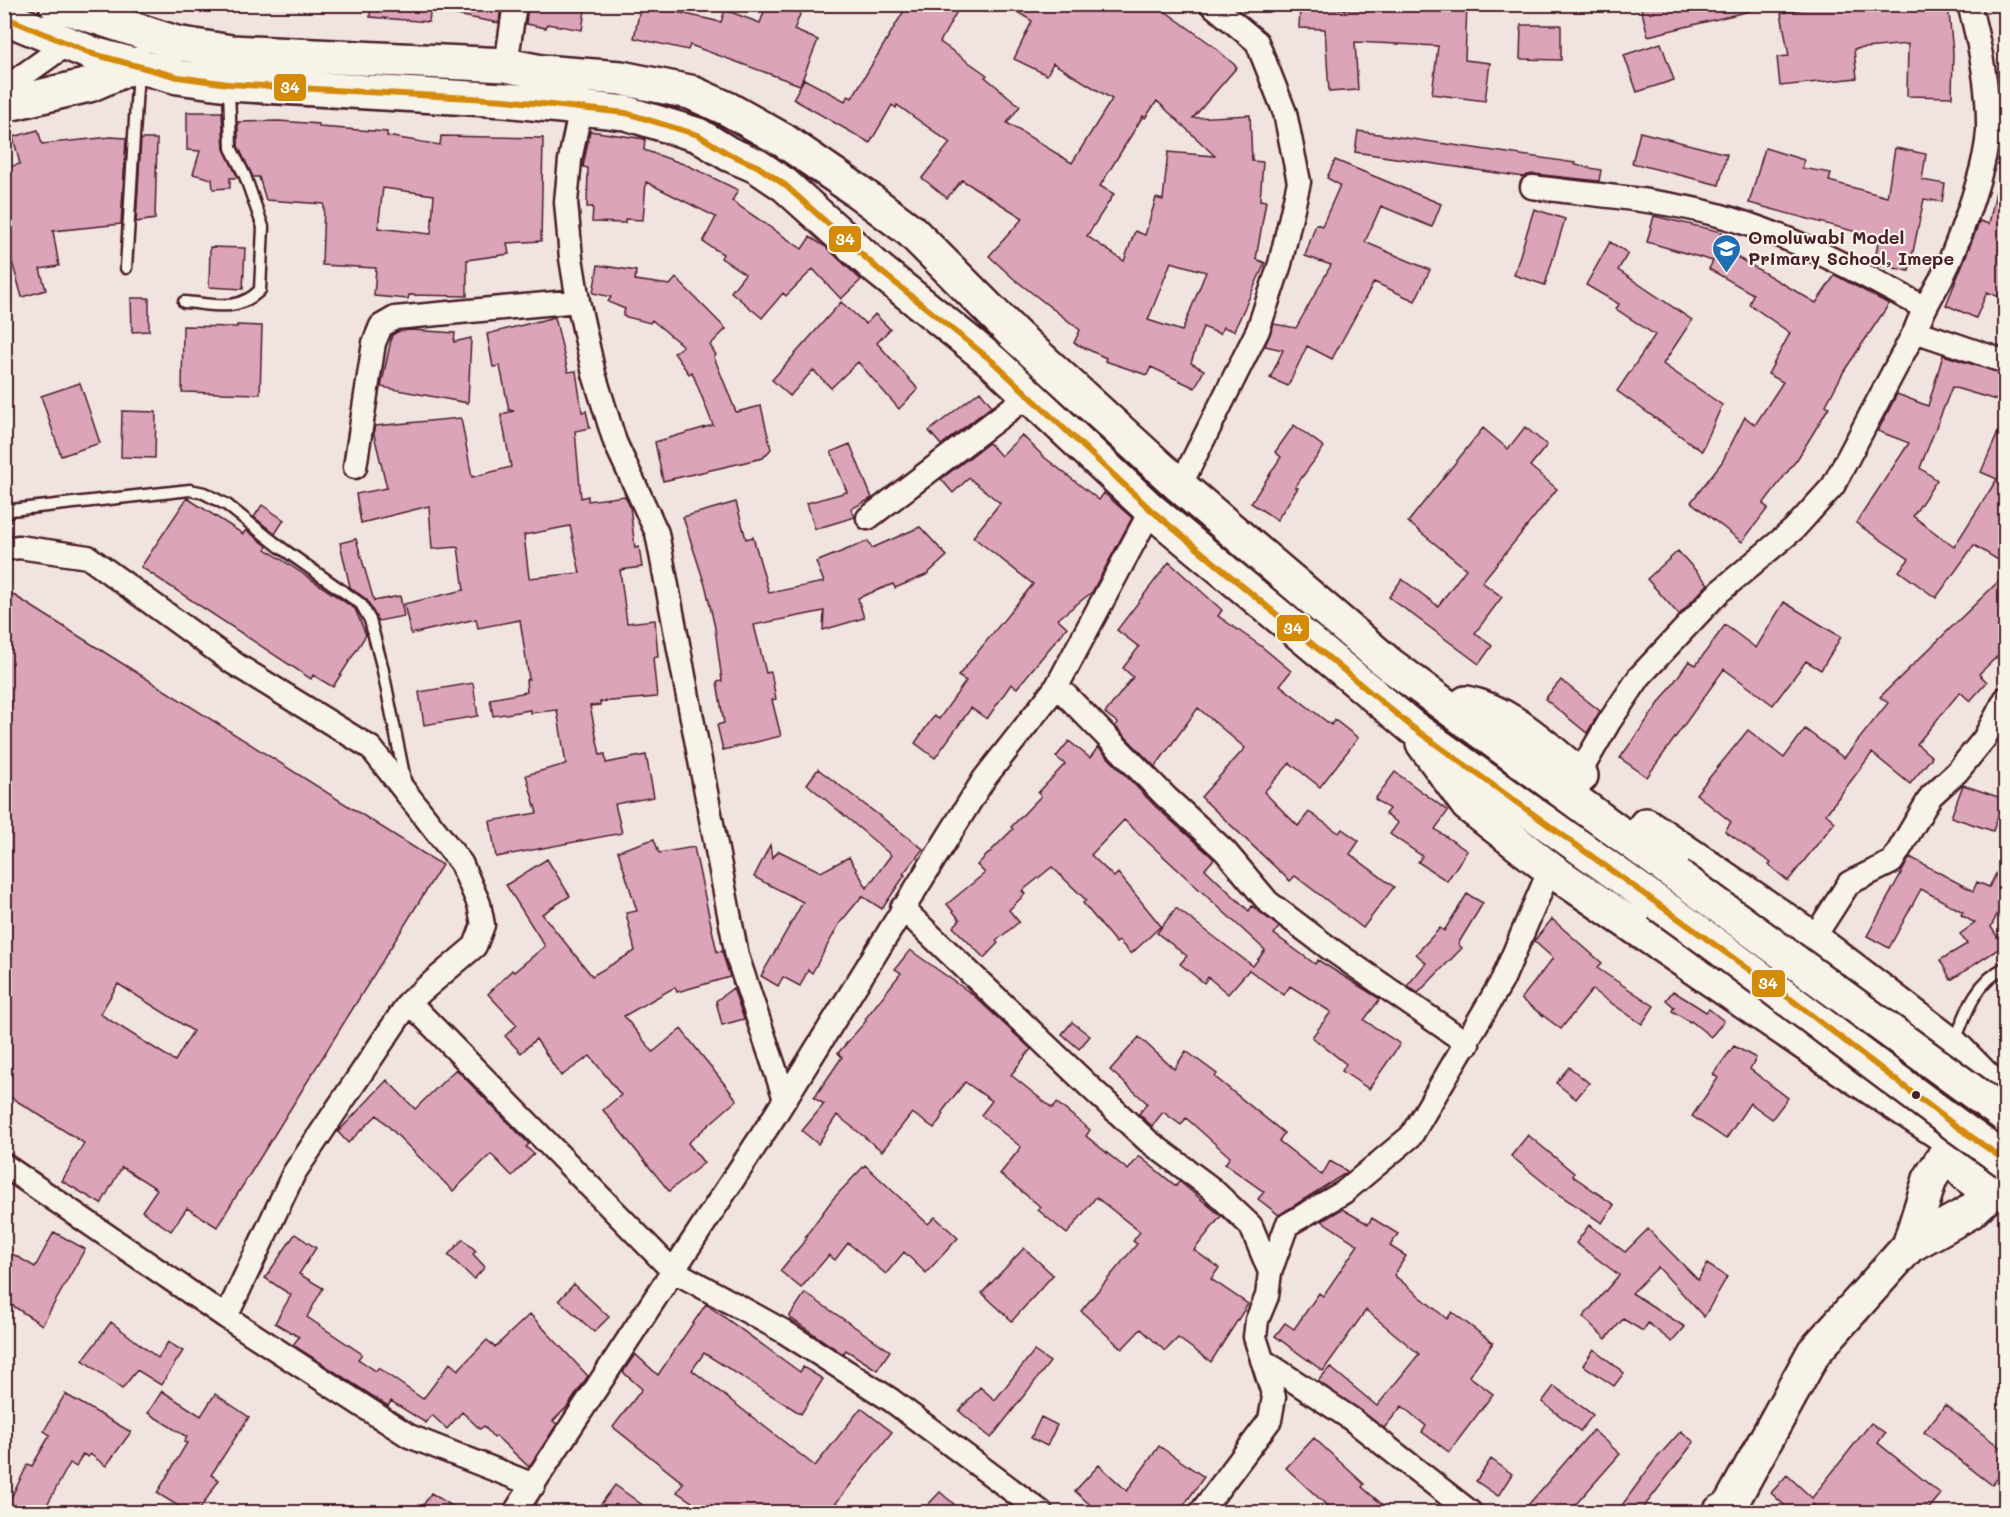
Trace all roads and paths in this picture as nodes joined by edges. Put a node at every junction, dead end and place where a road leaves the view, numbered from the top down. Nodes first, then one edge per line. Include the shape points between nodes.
1 (56, 4) edge
2 (515, 4) edge
3 (1211, 4) edge
4 (1969, 4) edge
5 (97, 11) edge
6 (4, 17) edge
7 (67, 44) junction
8 (138, 64) junction
9 (506, 65) junction
10 (228, 84) junction
11 (4, 89) edge
12 (4, 105) edge
13 (581, 107) junction
14 (1532, 188) dead end
15 (126, 268) dead end
16 (578, 301) junction
17 (184, 302) dead end
18 (1923, 307) junction
19 (1915, 331) junction
20 (2006, 362) edge
21 (1029, 394) junction
22 (355, 467) dead end
23 (1180, 486) junction
24 (1151, 510) junction
25 (4, 517) edge
26 (868, 518) dead end
27 (4, 549) edge
28 (1057, 686) junction
29 (1433, 696) junction
30 (2006, 698) edge
31 (1412, 727) junction
32 (1579, 774) junction
33 (410, 800) junction
34 (1550, 869) junction
35 (902, 908) junction
36 (1813, 939) junction
37 (2006, 967) edge
38 (409, 1002) junction
39 (1468, 1044) junction
40 (1953, 1046) junction
41 (785, 1099) junction
42 (2003, 1100) edge
43 (1951, 1142) junction
44 (4, 1165) edge
45 (2002, 1179) edge
46 (1909, 1246) junction
47 (672, 1270) junction
48 (1270, 1272) junction
49 (226, 1317) junction
50 (1262, 1360) junction
51 (534, 1485) junction
52 (1033, 1510) edge
53 (1728, 1511) edge
54 (515, 1512) edge
55 (1201, 1512) edge
56 (1470, 1512) edge

1 - 5 main road
2 - 9 street
3 - 23 street via 1257,42 1285,113 1299,182 1280,264 1258,330
4 - 18 street via 1985,90 1988,132 1976,188 1951,260
5 - 9 main road via 176,43 231,52
6 - 7 main road
7 - 8 main road
7 - 11 street
8 - 10 main road via 178,77
8 - 12 main road via 89,85
8 - 15 lane
9 - 23 main road via 541,72 621,78 690,92 783,140 911,231 1016,336
10 - 13 main road
10 - 17 lane via 231,148 263,227 260,290 236,306
13 - 16 street via 570,160 567,202
13 - 21 main road via 626,113 698,135 757,166 785,185 834,232
14 - 18 street via 1718,215 1792,241
16 - 22 street via 395,318 381,326 374,343
16 - 41 street via 594,374 615,442 657,533 737,956
18 - 19 street
19 - 20 street
19 - 32 street via 1833,486 1794,529 1719,592 1640,676
21 - 24 main road
21 - 26 street
23 - 29 main road via 1389,664
24 - 28 street
24 - 31 main road
25 - 33 lane via 11,510 190,490 227,505 361,604 370,620 382,666
27 - 33 street via 19,547 88,557 235,664 371,748
28 - 35 street via 984,779
28 - 39 street via 1225,851 1268,902
29 - 32 main road via 1482,706 1520,728
29 - 42 main road, bridge via 1678,876
30 - 36 street via 1984,739 1931,796 1892,862 1849,883
31 - 34 main road via 1468,805
31 - 45 main road, bridge via 1793,1001 1948,1121
32 - 36 main road via 1665,839
33 - 38 street via 461,863 480,904 483,925 475,946
34 - 39 street via 1513,959
34 - 43 main road
35 - 41 street
35 - 48 street via 1132,1126 1211,1188 1251,1226
36 - 40 main road
37 - 40 lane via 1984,982 1971,1000
38 - 47 street
38 - 49 street via 294,1173
39 - 48 street via 1412,1136 1344,1192 1287,1225
40 - 42 main road
41 - 47 street
42 - 43 main road via 1987,1093 1968,1102 1956,1119
43 - 45 main road via 1956,1161 1966,1175 1980,1184
43 - 46 main road via 1930,1179
44 - 49 street
45 - 46 main road via 1970,1212
46 - 53 main road via 1814,1352
47 - 51 street
47 - 52 street via 783,1330 891,1400
48 - 50 street via 1255,1337
49 - 51 street via 409,1436
50 - 55 street via 1274,1397 1270,1420
50 - 56 street via 1350,1418
51 - 54 street

